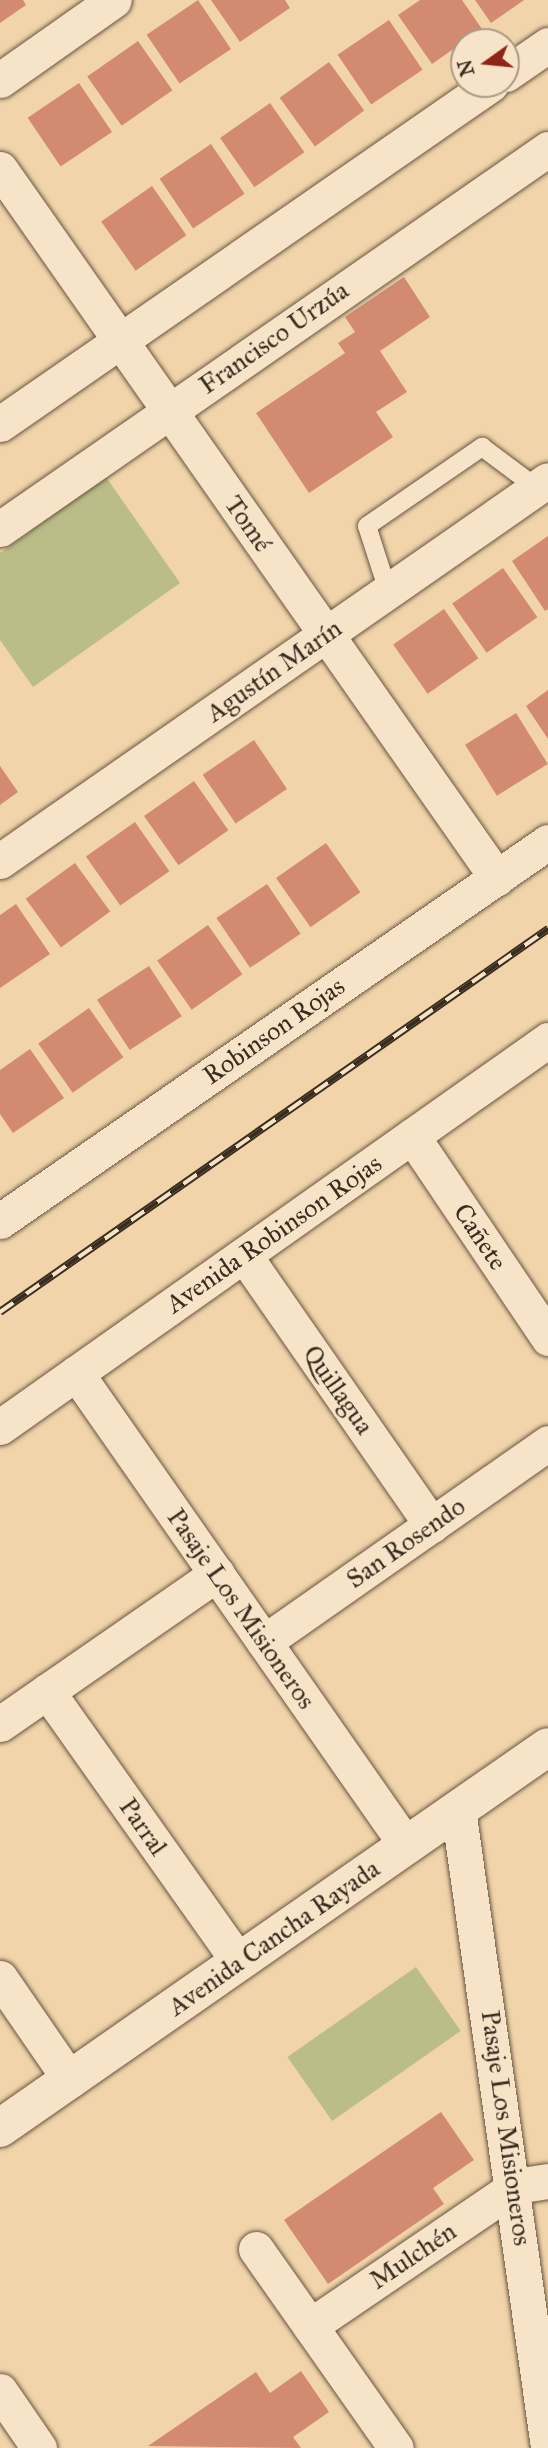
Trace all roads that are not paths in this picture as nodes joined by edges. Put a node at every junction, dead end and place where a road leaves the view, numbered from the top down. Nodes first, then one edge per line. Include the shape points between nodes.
1 (114, 0) edge
2 (548, 45) edge
3 (520, 64) edge
4 (0, 80) edge
5 (471, 98) edge
6 (548, 149) edge
7 (0, 169) edge
8 (121, 341) junction
9 (169, 411) junction
10 (0, 424) edge
11 (542, 484) edge
12 (0, 529) edge
13 (388, 591) junction
14 (326, 634) junction
15 (548, 842) edge
16 (0, 861) edge
17 (497, 878) junction
18 (548, 1040) edge
19 (412, 1136) junction
20 (0, 1221) edge
21 (244, 1255) junction
22 (548, 1338) edge
23 (76, 1373) junction
24 (0, 1427) edge
25 (548, 1443) edge
26 (432, 1525) junction
27 (216, 1574) junction
28 (264, 1642) junction
29 (47, 1691) junction
30 (0, 1724) edge
31 (548, 1747) edge
32 (458, 1810) junction
33 (407, 1845) junction
34 (239, 1962) junction
35 (0, 1978) edge
36 (71, 2080) junction
37 (0, 2128) edge
38 (532, 2183) edge
39 (256, 2249) dead end
40 (310, 2326) junction
41 (0, 2391) edge
42 (548, 2447) edge
43 (40, 2448) edge
44 (396, 2448) edge

1 - 4 street
2 - 3 street
5 - 8 street
6 - 9 street, Francisco Urzúa
7 - 8 street, Tomé
8 - 9 street, Tomé
8 - 10 street
9 - 12 street, Francisco Urzúa
9 - 14 street, Tomé
11 - 13 street, Agustín Marín
11 - 13 lane via 482,447 367,526
13 - 14 street, Agustín Marín
14 - 16 street, Agustín Marín
14 - 17 street, Tomé
15 - 17 street, Robinson Rojas
17 - 20 street, Robinson Rojas
18 - 19 street, Avenida Robinson Rojas
19 - 21 street, Avenida Robinson Rojas
19 - 22 street, Cañete
21 - 23 street, Avenida Robinson Rojas
21 - 26 street, Quillagua
23 - 24 street, Avenida Robinson Rojas
23 - 27 street, Pasaje Los Misioneros
25 - 26 street, San Rosendo
26 - 28 street, San Rosendo
27 - 28 street, Pasaje Los Misioneros
27 - 29 street
28 - 33 street, Pasaje Los Misioneros
29 - 30 street
29 - 34 street, Parral
31 - 32 street, Avenida Cancha Rayada
32 - 33 street, Avenida Cancha Rayada
32 - 38 street, Pasaje Los Misioneros
33 - 34 street, Avenida Cancha Rayada
34 - 36 street, Avenida Cancha Rayada
35 - 36 street
36 - 37 street, Avenida Cancha Rayada
38 - 40 street, Mulchén
38 - 42 street, Pasaje Los Misioneros
39 - 40 street
40 - 44 street
41 - 43 street

